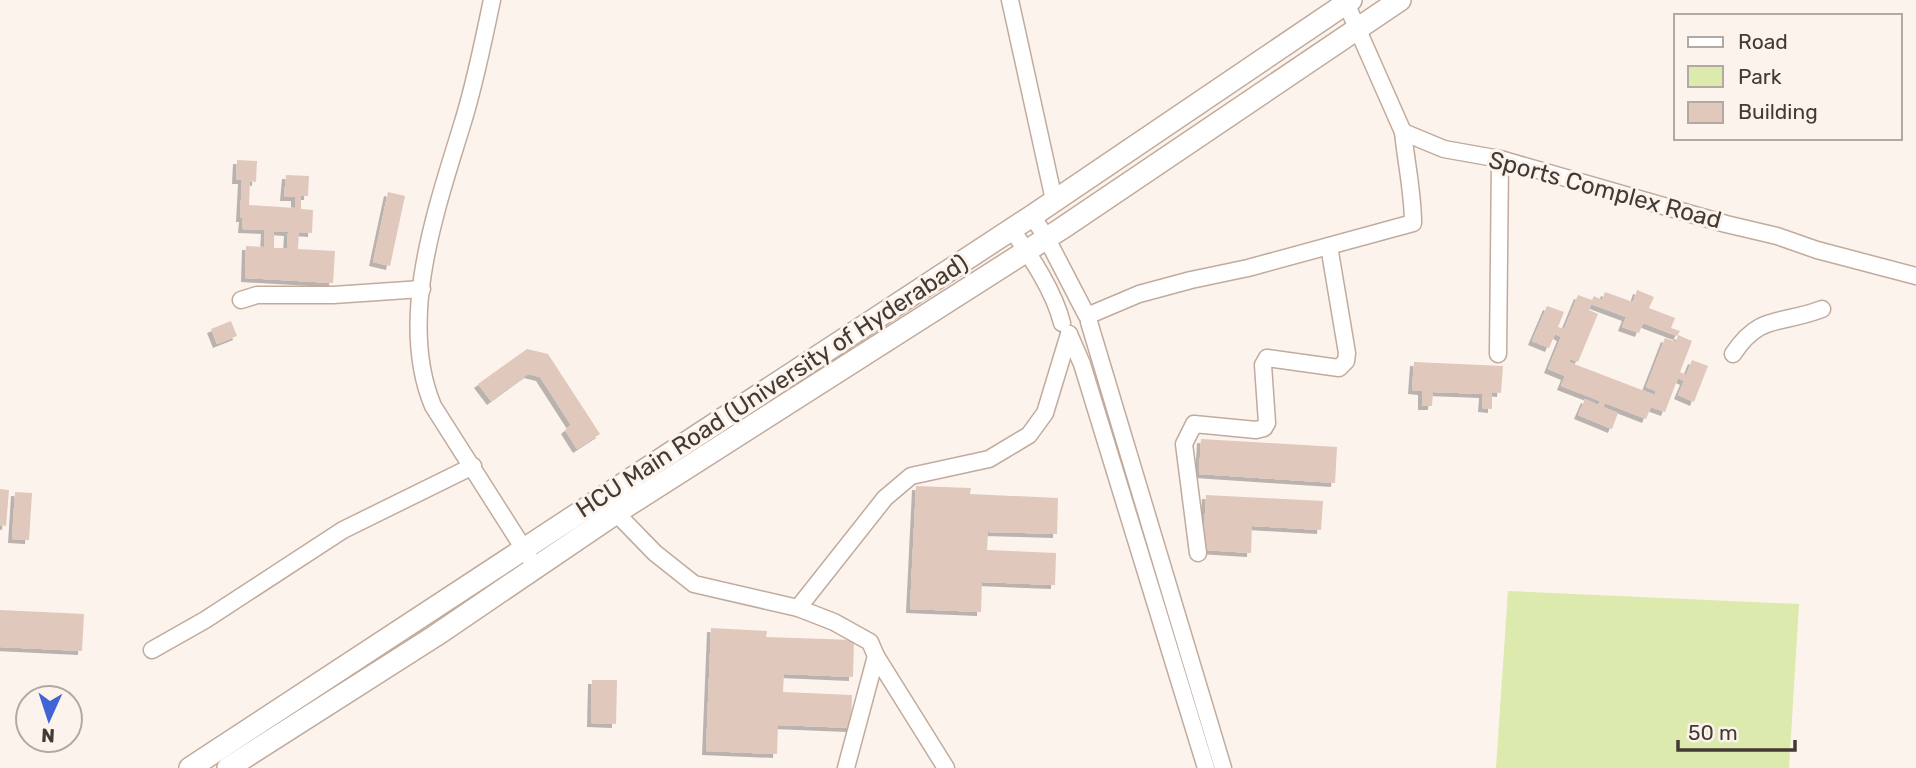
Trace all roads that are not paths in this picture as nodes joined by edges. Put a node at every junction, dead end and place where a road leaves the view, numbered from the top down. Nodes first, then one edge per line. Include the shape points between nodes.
1 (492, 0) edge
2 (1010, 0) edge
3 (1400, 0) edge
4 (1348, 2) edge
5 (1359, 29) junction
6 (1403, 132) junction
7 (1500, 159) junction
8 (1054, 200) junction
9 (1032, 216) junction
10 (1012, 230) junction
11 (1046, 237) junction
12 (1329, 246) junction
13 (1026, 250) junction
14 (1916, 276) edge
15 (422, 289) junction
16 (241, 300) dead end
17 (1822, 309) dead end
18 (1088, 317) junction
19 (1066, 329) junction
20 (1499, 354) dead end
21 (1733, 354) dead end
22 (473, 466) junction
23 (616, 513) junction
24 (523, 548) junction
25 (1198, 553) dead end
26 (536, 567) junction
27 (798, 608) junction
28 (152, 650) dead end
29 (876, 656) junction
30 (190, 768) edge
31 (228, 768) edge
32 (846, 768) edge
33 (946, 768) edge
34 (1206, 768) edge
35 (1223, 768) edge

1 - 15 street via 443,185
2 - 8 street
3 - 5 street, HCU Main Road (University of Hyderabad)
4 - 5 street
4 - 8 street, HCU Main Road (University of Hyderabad)
5 - 6 street
5 - 11 street, HCU Main Road (University of Hyderabad)
6 - 7 street, Sports Complex Road via 1444,149
6 - 12 street via 1413,223
7 - 14 street, Sports Complex Road
7 - 20 street
8 - 9 street, HCU Main Road (University of Hyderabad)
9 - 10 street, HCU Main Road (University of Hyderabad)
9 - 11 street
10 - 13 street
10 - 24 street, HCU Main Road (University of Hyderabad)
11 - 13 street, HCU Main Road (University of Hyderabad)
11 - 18 street
12 - 18 street via 1139,294
12 - 25 street via 1346,361 1339,368 1267,358 1263,365 1264,428 1194,424 1184,444
13 - 19 street
13 - 23 street, HCU Main Road (University of Hyderabad)
15 - 16 street via 257,295
15 - 22 street via 418,341 424,383 433,406
17 - 21 street via 1757,326
18 - 19 street via 1083,334
18 - 19 street via 1079,309 1071,310 1065,315
18 - 35 street
19 - 27 street via 1045,413 1029,435 989,459 911,476 885,498
19 - 34 street via 1086,377
22 - 24 street
22 - 28 street via 343,530
23 - 26 street, HCU Main Road (University of Hyderabad)
23 - 27 street via 694,584
24 - 26 street
24 - 30 street, HCU Main Road (University of Hyderabad)
26 - 31 street, HCU Main Road (University of Hyderabad)
27 - 29 street via 870,642
29 - 32 street
29 - 33 street

